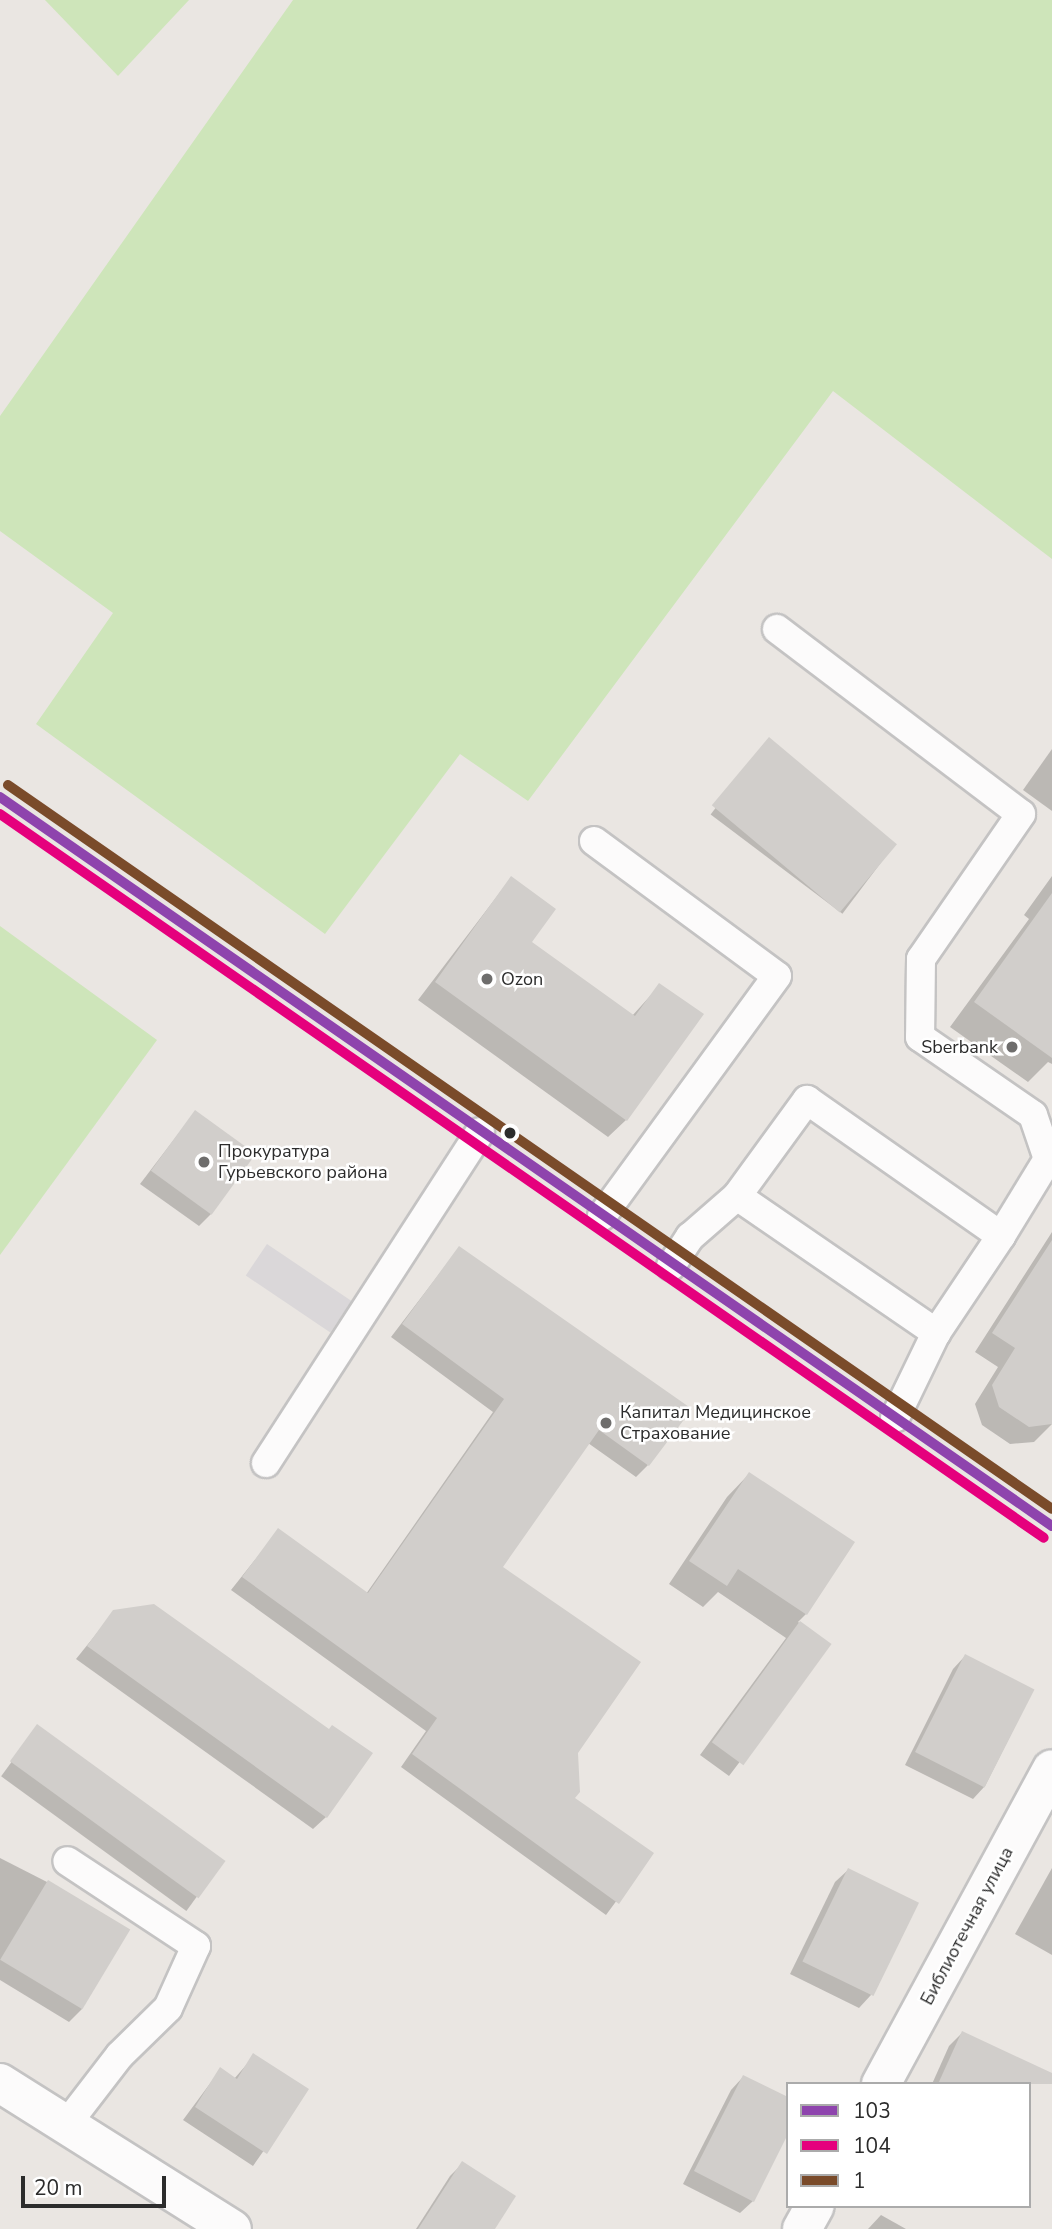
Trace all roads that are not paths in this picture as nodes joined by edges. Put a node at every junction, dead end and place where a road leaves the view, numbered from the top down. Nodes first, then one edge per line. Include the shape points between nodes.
1 (777, 629) dead end
2 (594, 841) dead end
3 (480, 1132) dead end
4 (737, 1196) junction
5 (602, 1216) dead end
6 (1001, 1236) junction
7 (671, 1266) dead end
8 (936, 1333) junction
9 (895, 1418) dead end
10 (266, 1464) dead end
11 (1052, 1769) edge
12 (67, 1861) dead end
13 (882, 2082) edge
14 (0, 2083) edge
15 (66, 2124) junction
16 (814, 2208) edge
17 (232, 2229) edge
18 (802, 2229) edge

1 - 6 lane via 1021,814 921,959 920,1037 1033,1115 1048,1159
2 - 5 lane via 777,976
3 - 10 lane
4 - 6 lane via 807,1100
4 - 7 lane via 690,1237
4 - 8 lane
6 - 8 lane
8 - 9 lane
11 - 13 street, Библиотечная улица
12 - 15 lane via 196,1946 168,2008 120,2055
14 - 15 street
15 - 17 street
16 - 18 street

